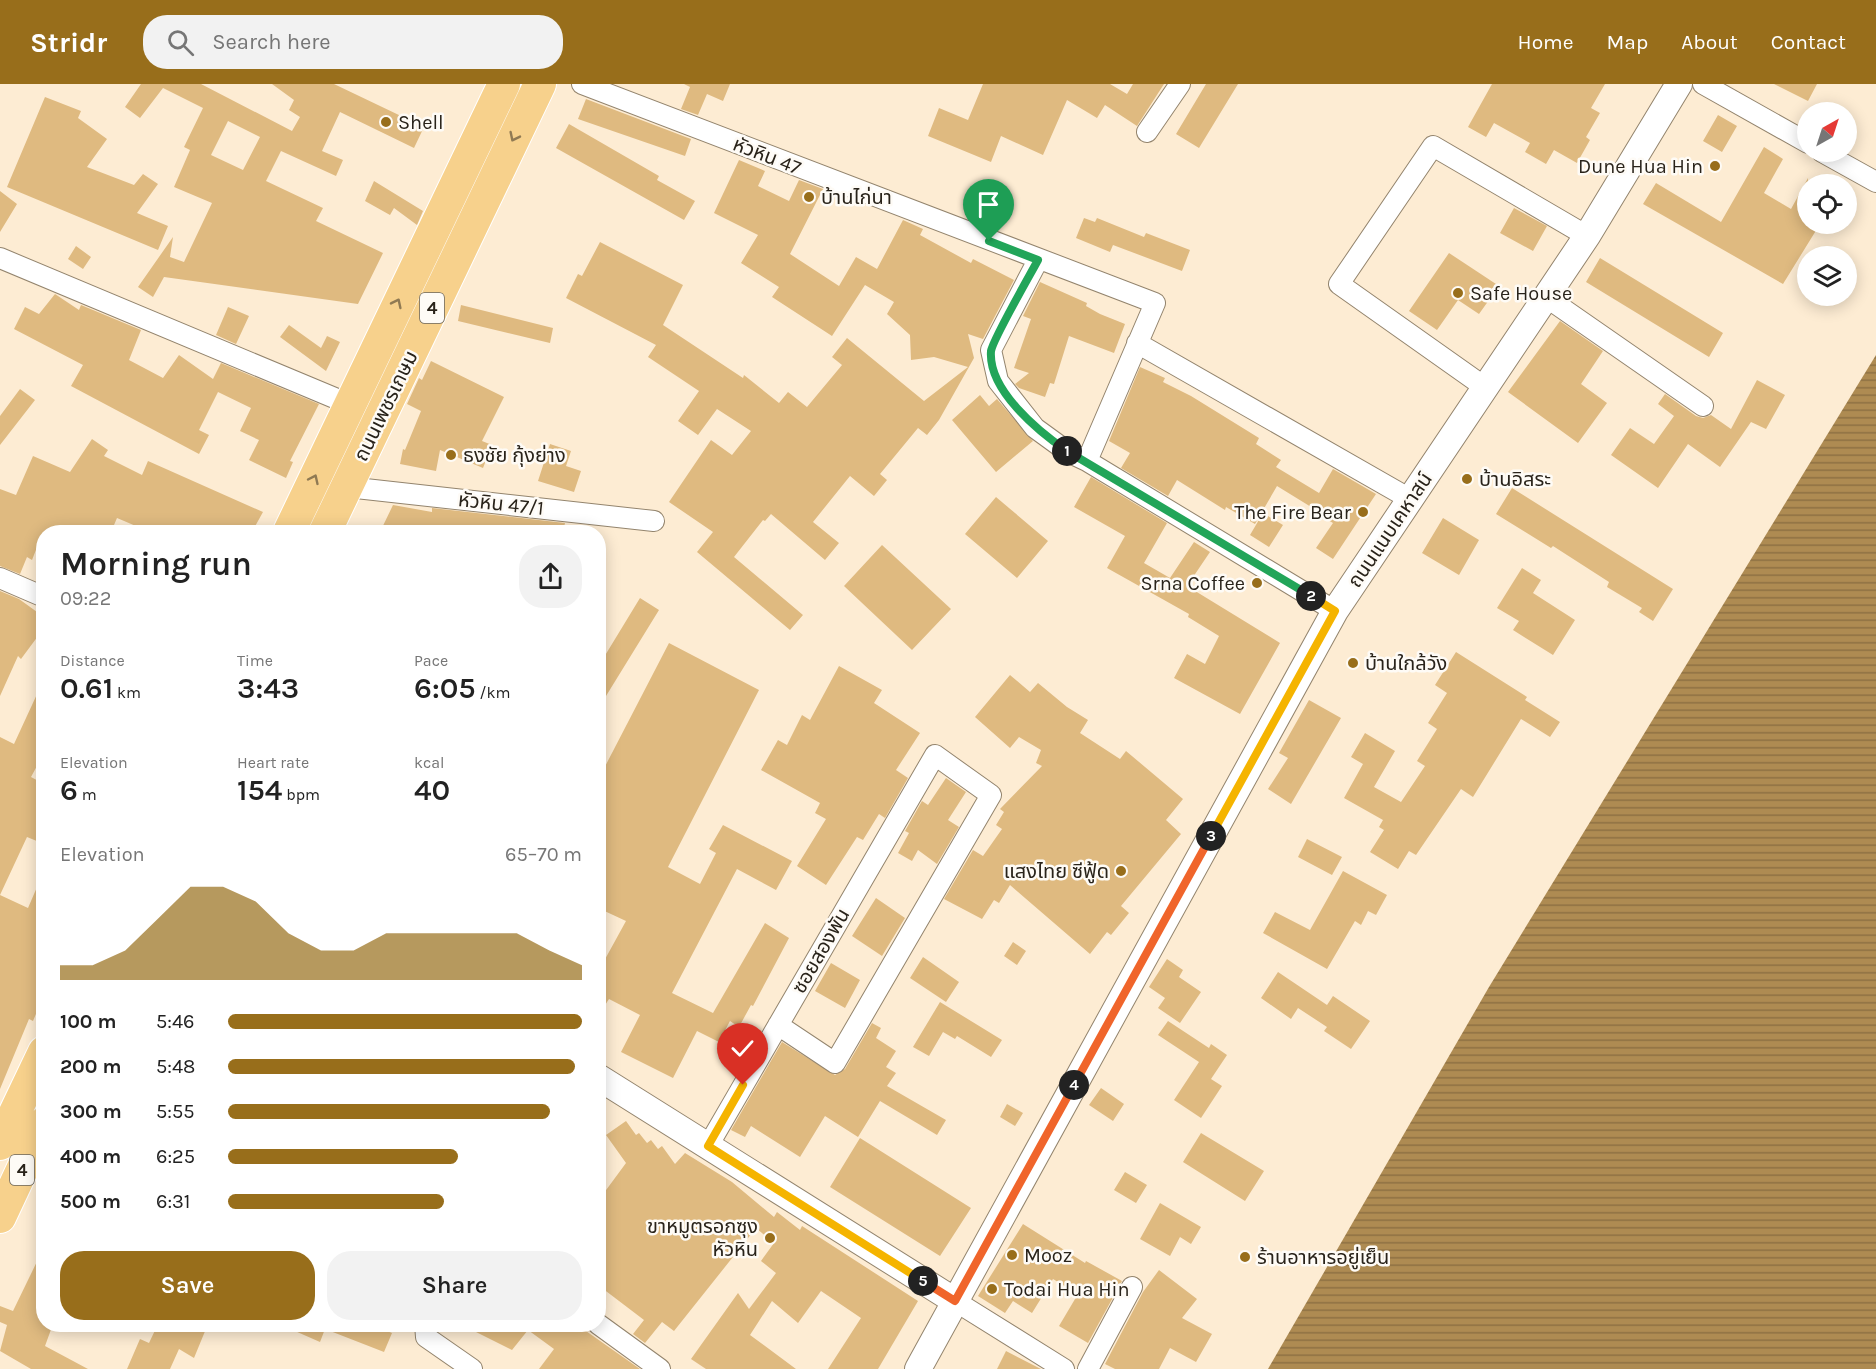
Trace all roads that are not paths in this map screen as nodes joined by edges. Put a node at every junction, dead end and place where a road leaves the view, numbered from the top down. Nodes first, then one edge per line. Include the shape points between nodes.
1 (504, 84) edge
2 (540, 84) edge
3 (582, 84) edge
4 (1180, 84) edge
5 (1679, 84) edge
6 (1703, 84) edge
7 (1147, 132) dead end
8 (1797, 137) edge
9 (1840, 162) edge
10 (1876, 182) edge
11 (1587, 236) junction
12 (0, 258) edge
13 (1038, 260) junction
14 (1546, 297) junction
15 (1137, 343) junction
16 (1486, 388) junction
17 (349, 404) junction
18 (1703, 406) dead end
19 (1087, 461) junction
20 (347, 487) junction
21 (1410, 499) junction
22 (654, 521) dead end
23 (292, 525) edge
24 (328, 525) edge
25 (0, 578) edge
26 (36, 594) edge
27 (1335, 611) junction
28 (778, 1025) junction
29 (606, 1082) edge
30 (35, 1091) edge
31 (36, 1140) edge
32 (0, 1144) edge
33 (708, 1146) junction
34 (0, 1217) edge
35 (1132, 1287) dead end
36 (955, 1301) junction
37 (606, 1330) edge
38 (426, 1332) edge
39 (472, 1369) edge
40 (660, 1369) edge
41 (918, 1369) edge
42 (1064, 1369) edge
43 (1088, 1369) edge

17 -> 1 main road, ถนนเพชรเกษม / 4
2 -> 20 main road, ถนนเพชรเกษม / 4
3 - 13 street, หัวหิน 47
4 - 7 street
5 - 11 street, ถนนแนบเคหาสน์
6 - 8 street
9 - 10 street
11 - 14 street, ถนนแนบเคหาสน์
11 - 16 street via 1433,146 1339,284
12 - 17 street
13 - 15 street, หัวหิน 47 via 1155,303
13 - 19 street via 991,350 998,381 1035,428
14 - 16 street, ถนนแนบเคหาสน์
14 - 18 street
15 - 19 street
15 - 21 street
16 - 21 street, ถนนแนบเคหาสน์
23 -> 17 main road, ถนนเพชรเกษม / 4
19 - 27 street
20 - 22 street, หัวหิน 47/1
20 - 24 main road, ถนนเพชรเกษม / 4
21 - 27 street, ถนนแนบเคหาสน์
25 - 26 street
27 - 36 street, ถนนแนบเคหาสน์
28 - 28 street, ซอยสองพัน via 836,1064 991,795 935,755
28 - 33 street, ซอยสองพัน
29 - 33 street
30 - 32 main road, 4
31 - 34 main road, 4
33 - 36 street
35 - 43 street
36 - 41 street, ถนนแนบเคหาสน์
36 - 42 street
37 - 40 street
38 - 39 street via 426,1338

